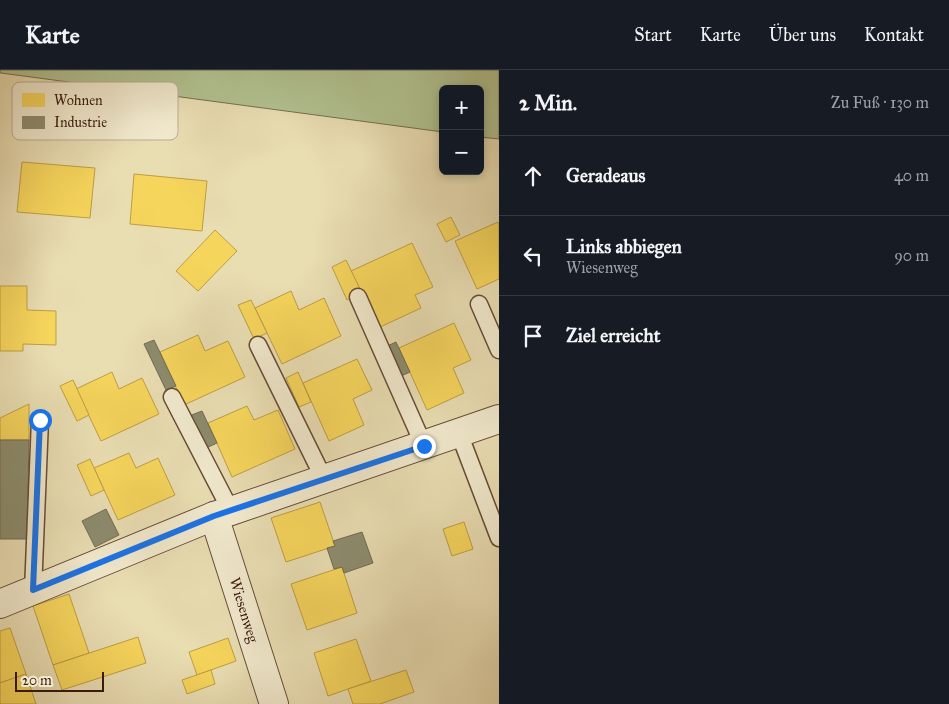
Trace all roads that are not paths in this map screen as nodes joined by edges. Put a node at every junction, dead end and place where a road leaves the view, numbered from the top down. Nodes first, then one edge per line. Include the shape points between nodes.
1 (358, 297) dead end
2 (479, 304) dead end
3 (258, 345) dead end
4 (499, 350) edge
5 (172, 397) dead end
6 (499, 419) edge
7 (40, 420) dead end
8 (459, 433) junction
9 (424, 446) junction
10 (324, 479) junction
11 (222, 514) junction
12 (499, 538) edge
13 (33, 590) junction
14 (0, 604) edge
15 (274, 704) edge

1 - 9 lane
2 - 4 lane
3 - 10 lane
5 - 11 lane
6 - 8 street
7 - 13 lane
8 - 9 street
8 - 12 lane
9 - 10 street
10 - 11 street
11 - 13 street
11 - 15 street, Wiesenweg
13 - 14 street

